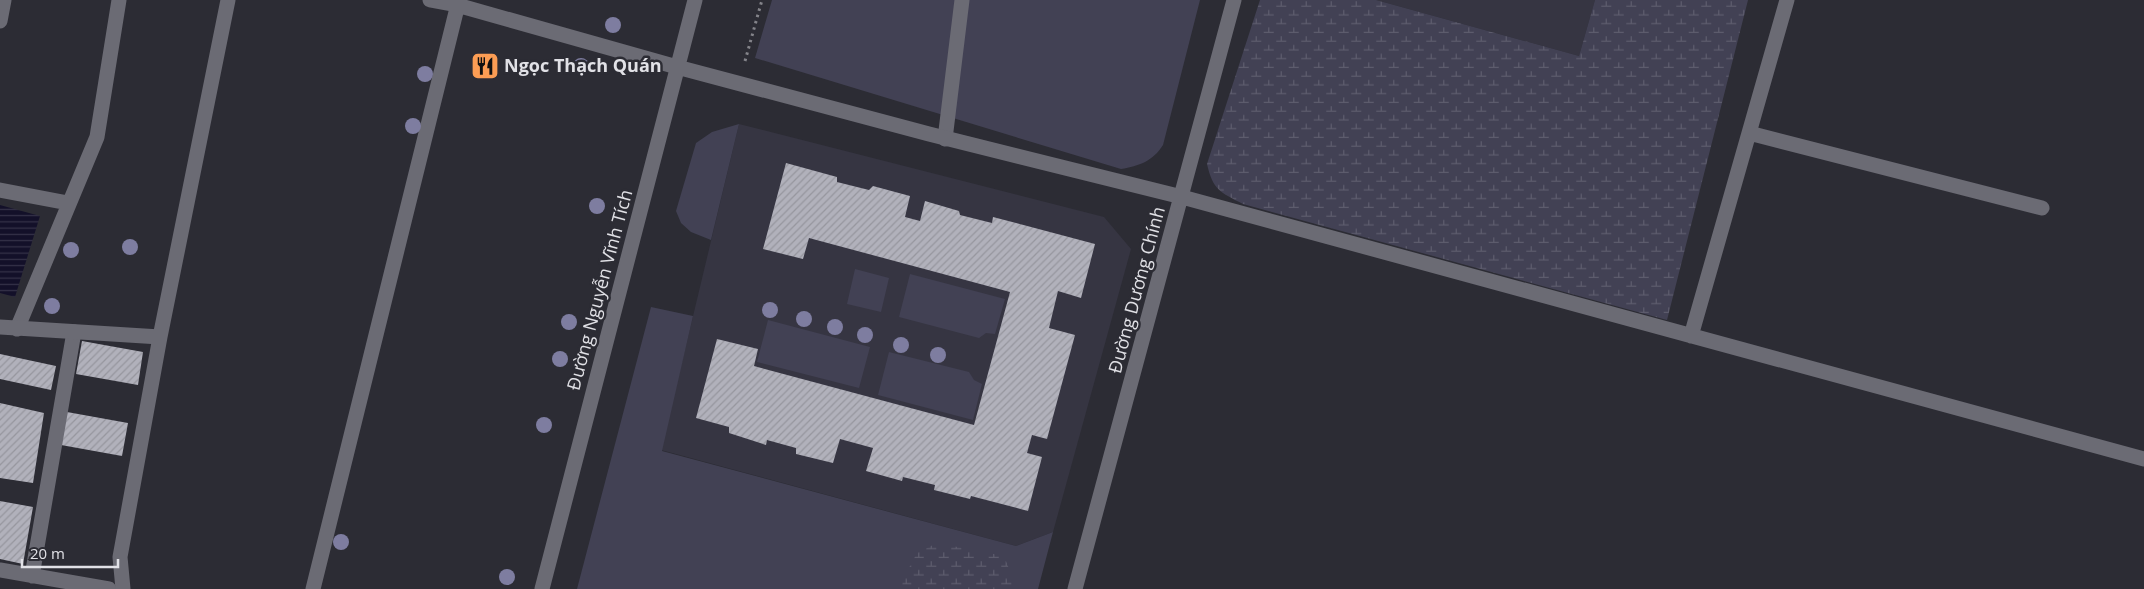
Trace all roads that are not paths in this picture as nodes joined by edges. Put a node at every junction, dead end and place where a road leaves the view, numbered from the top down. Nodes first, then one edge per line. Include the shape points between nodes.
1 (4, 0) edge
2 (119, 0) edge
3 (228, 0) edge
4 (430, 0) edge
5 (695, 0) edge
6 (962, 0) edge
7 (1234, 0) edge
8 (1787, 0) edge
9 (458, 2) edge
10 (0, 21) edge
11 (677, 67) junction
12 (1749, 133) junction
13 (945, 138) junction
14 (0, 190) edge
15 (1182, 197) junction
16 (68, 203) junction
17 (2042, 208) dead end
18 (0, 327) edge
19 (17, 329) junction
20 (74, 332) junction
21 (1691, 336) junction
22 (160, 337) junction
23 (2144, 459) edge
24 (0, 570) edge
25 (32, 576) junction
26 (109, 589) edge
27 (123, 589) edge
28 (313, 589) edge
29 (542, 589) edge
30 (1076, 589) edge

1 - 10 street
2 - 16 street via 97,137
3 - 22 street
4 - 9 street
5 - 11 street, Đường Nguyễn Vĩnh Tích
6 - 13 street
7 - 15 street, Đường Dương Chính
8 - 12 street
9 - 11 street
9 - 28 street
11 - 13 street
11 - 29 street, Đường Nguyễn Vĩnh Tích
12 - 17 street
12 - 21 street
13 - 15 street
14 - 16 street
15 - 21 street
15 - 30 street, Đường Dương Chính
16 - 19 street
18 - 19 street
19 - 20 street
20 - 22 street
20 - 25 street
21 - 23 street
22 - 27 street via 120,557
24 - 25 street
25 - 26 street

